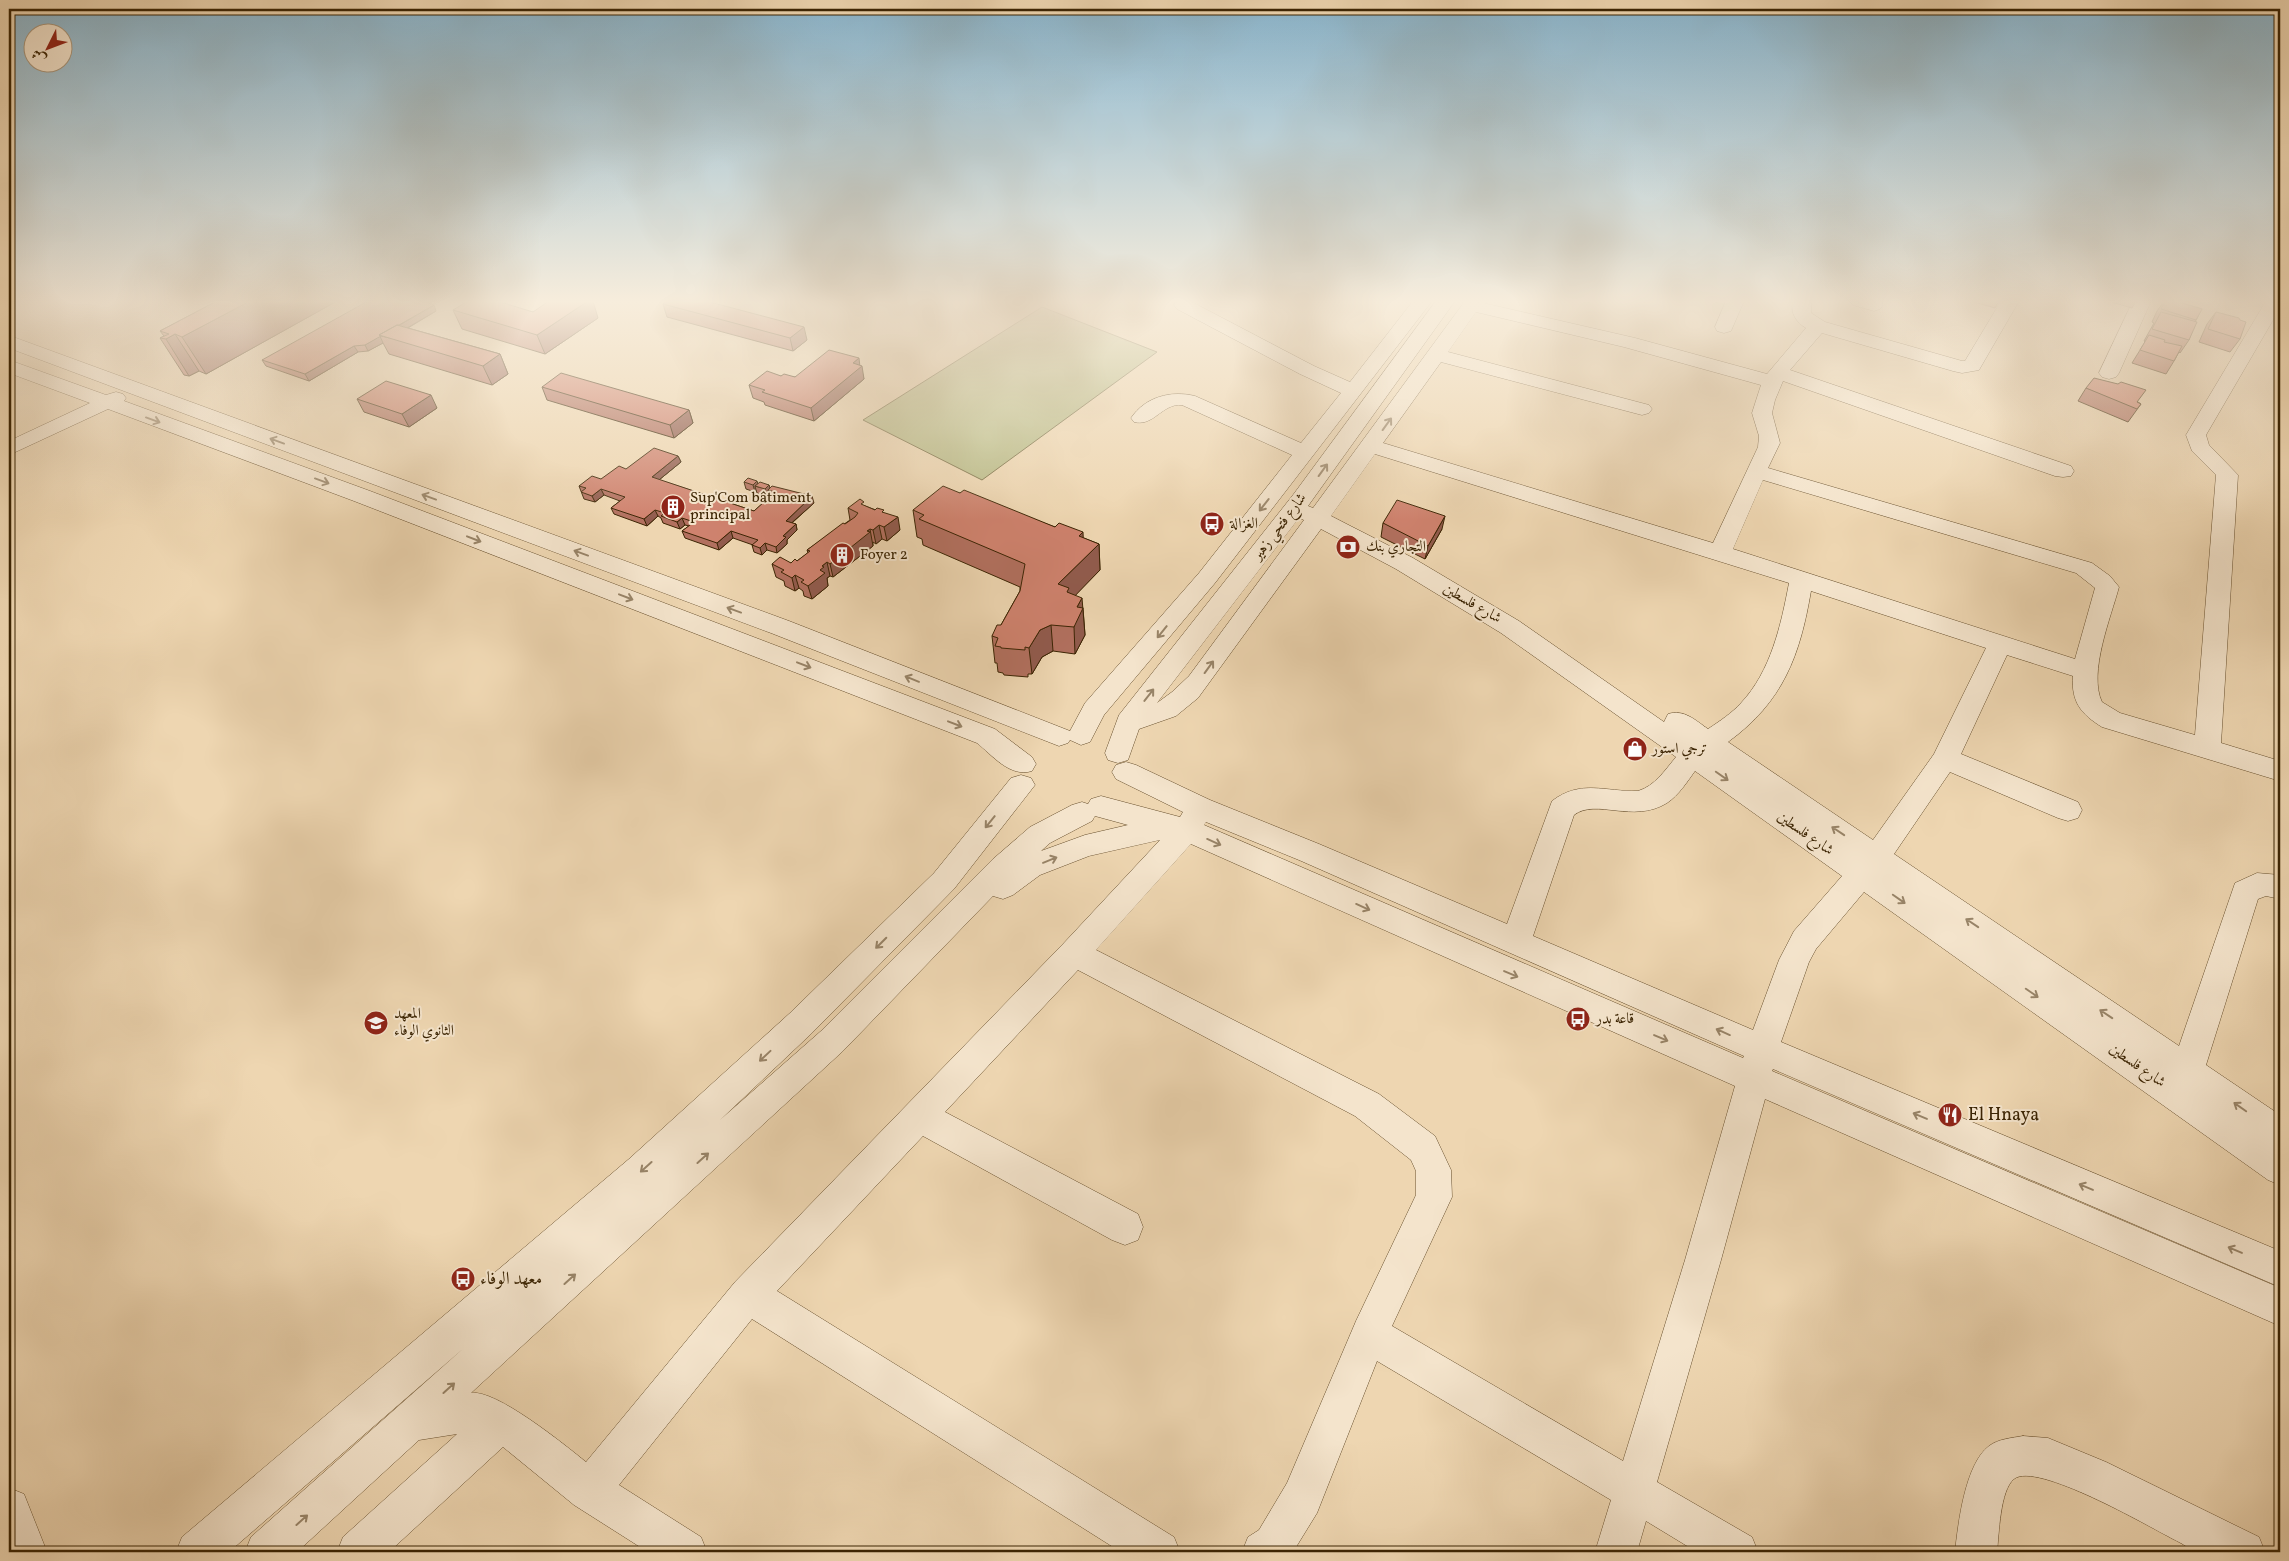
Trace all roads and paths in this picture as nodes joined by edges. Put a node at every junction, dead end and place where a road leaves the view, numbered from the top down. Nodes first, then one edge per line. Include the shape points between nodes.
1 (29, 374) edge
2 (94, 374) edge
3 (1316, 374) edge
4 (1367, 374) edge
5 (1398, 374) edge
6 (1423, 374) edge
7 (1507, 374) edge
8 (1763, 374) edge
9 (1779, 374) edge
10 (2232, 374) edge
11 (1776, 377) junction
12 (134, 389) junction
13 (1354, 391) junction
14 (105, 403) junction
15 (1642, 410) dead end
16 (1141, 418) dead end
17 (1371, 446) junction
18 (9, 449) edge
19 (1305, 453) junction
20 (1756, 471) junction
21 (2063, 471) dead end
22 (1310, 509) junction
23 (528, 534) junction
24 (505, 551) junction
25 (1720, 553) junction
26 (1802, 580) junction
27 (2000, 644) junction
28 (2085, 671) junction
29 (1128, 722) junction
30 (1070, 735) junction
31 (1701, 750) junction
32 (2207, 750) junction
33 (1945, 759) junction
34 (1122, 762) junction
35 (2280, 771) edge
36 (1031, 790) junction
37 (1091, 810) junction
38 (2068, 810) dead end
39 (1187, 821) junction
40 (1869, 866) junction
41 (2280, 887) edge
42 (950, 923) junction
43 (1516, 941) junction
44 (1074, 953) junction
45 (1758, 1064) junction
46 (2183, 1083) junction
47 (919, 1116) junction
48 (2280, 1134) edge
49 (2280, 1168) edge
50 (1125, 1227) dead end
51 (2280, 1270) edge
52 (748, 1295) junction
53 (2280, 1307) edge
54 (1369, 1334) junction
55 (413, 1421) junction
56 (499, 1424) junction
57 (589, 1490) junction
58 (1634, 1491) junction
59 (9, 1509) edge
60 (26, 1552) edge
61 (197, 1552) edge
62 (266, 1552) edge
63 (358, 1552) edge
64 (686, 1552) edge
65 (1159, 1552) edge
66 (1263, 1552) edge
67 (1616, 1552) edge
68 (1737, 1552) edge
69 (1976, 1552) edge
70 (2244, 1552) edge

1 - 14 street
2 - 12 street
3 - 13 street
4 - 13 street, شارع فتحي زهير
22 -> 5 street, شارع فتحي زهير
17 -> 6 street
7 - 15 street
8 - 11 street
9 - 11 street
10 - 32 street via 2196,435 2201,449 2227,475
11 - 20 street via 1762,414 1770,438 1769,445
11 - 21 street
12 - 14 street
23 -> 12 street
13 - 19 street, شارع فتحي زهير
14 - 18 street
14 -> 24 street
16 - 19 street via 1168,399 1177,397
17 - 22 street
17 - 25 street
19 -> 30 street, شارع فتحي زهير via 1144,654
20 - 25 street
20 - 28 street via 2068,562 2094,574 2107,587
29 -> 22 street, شارع فتحي زهير
29 -> 22 street via 1160,714 1182,700 1198,682
22 - 31 street, شارع فلسطين via 1348,520 1523,616
23 - 24 street
30 -> 23 street
24 -> 36 street via 986,736
25 - 26 street
26 - 27 street
26 - 31 street via 1795,622 1764,693 1750,710
27 - 28 street
27 - 33 street
28 - 32 street via 2088,699 2098,712 2111,720
29 - 34 street, شارع فتحي زهير
30 - 34 street via 1095,738 1108,744
30 - 36 street via 1043,742 1030,751
31 - 40 street, شارع فلسطين
31 - 43 street via 1662,792 1649,800 1636,802 1584,797 1566,805 1559,815
32 - 35 street
33 - 38 street
33 - 40 street
34 - 37 street via 1123,785 1114,797
34 - 39 street
36 - 37 street via 1066,814
36 -> 61 street via 801,1023 641,1171
37 - 39 street
37 - 42 street via 1040,834
42 -> 39 street via 1030,867 1085,846
39 - 43 street
39 - 44 street
39 -> 45 street via 1496,967
40 - 45 street via 1805,940 1794,960
40 - 46 street, شارع فلسطين
41 - 46 street via 2253,885 2245,892
55 -> 42 street via 832,1041
45 -> 43 street
44 - 47 street
44 - 54 street via 1367,1106 1423,1148 1434,1170 1434,1197
51 -> 45 street
45 - 53 street
45 - 58 street
48 -> 46 street, شارع فلسطين
46 - 49 street, شارع فلسطين
47 - 50 street
47 - 52 street
52 - 57 street
52 - 65 street
54 - 58 street
54 - 66 street via 1302,1498 1274,1545
55 - 56 street via 476,1412
62 -> 55 street
56 - 57 street via 517,1433
56 - 63 street
57 - 64 street
58 - 67 street
58 - 68 street
59 - 60 street
69 - 70 street via 1981,1512 1992,1473 2004,1460 2023,1456 2048,1458 2092,1476

